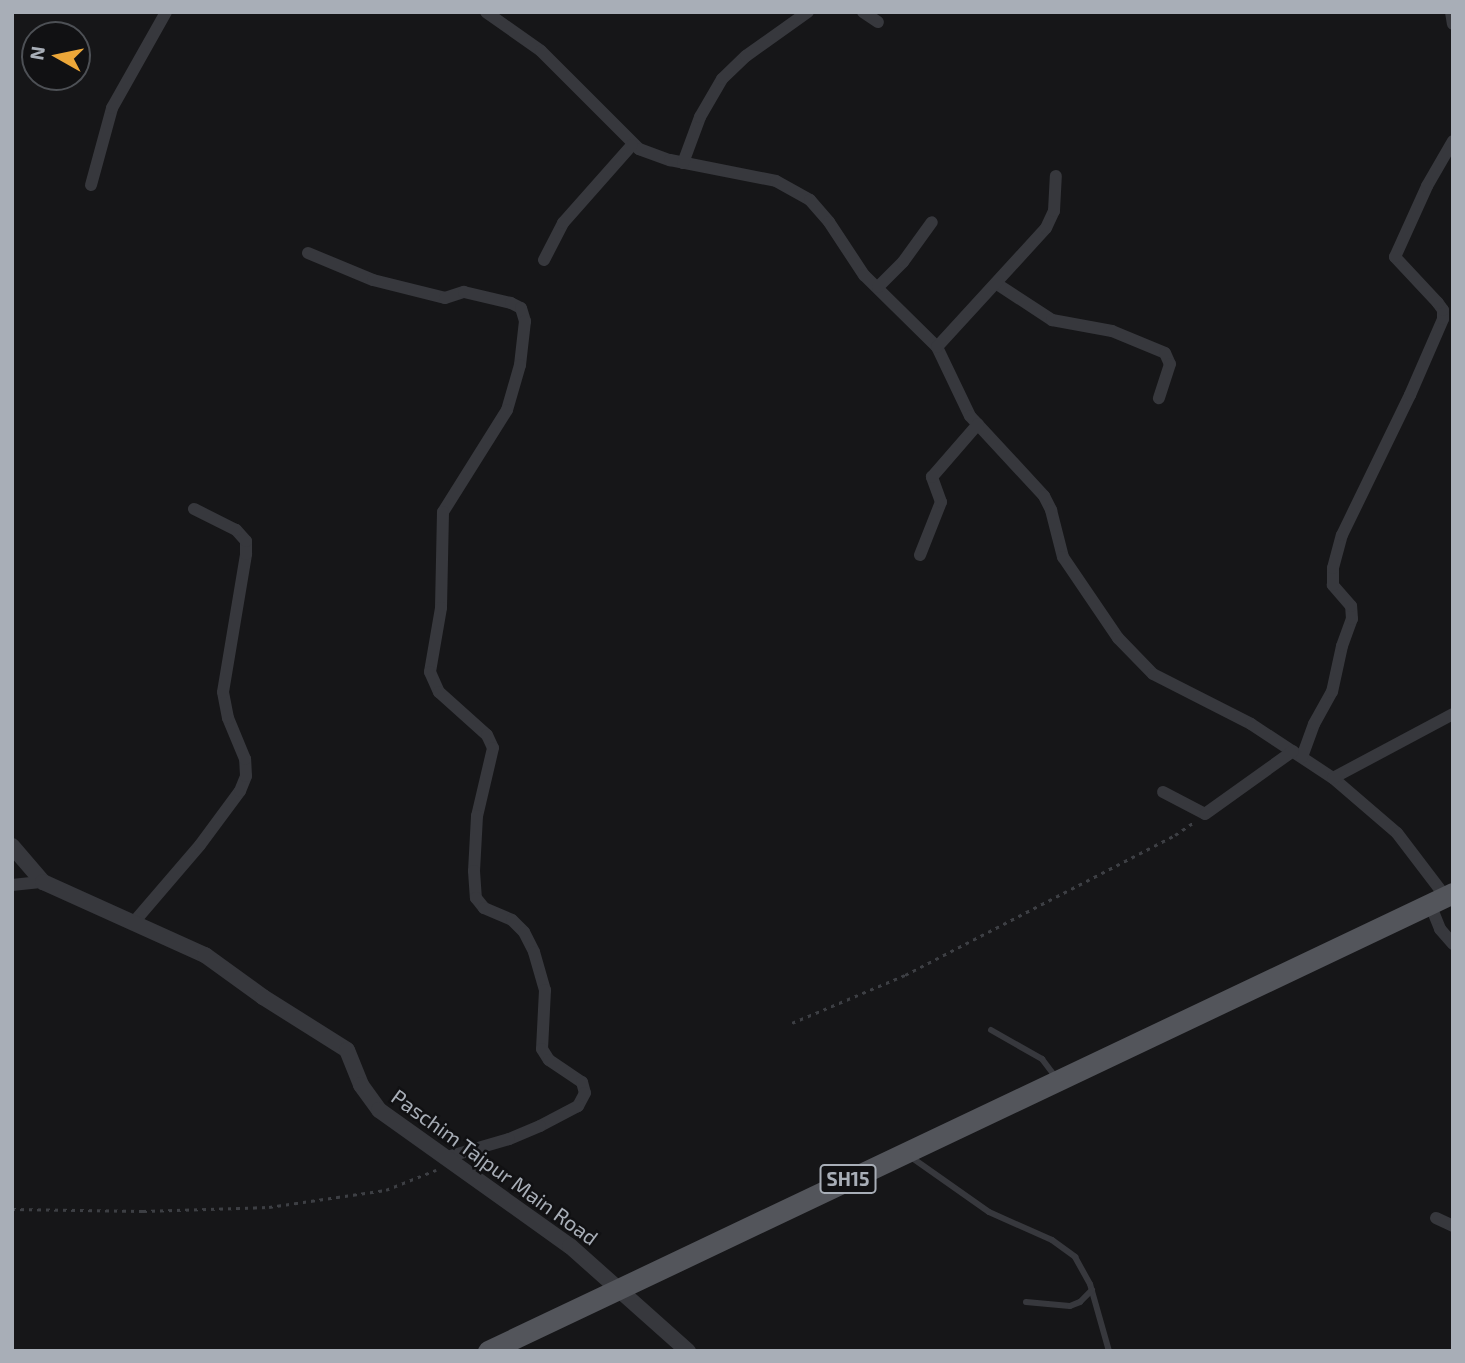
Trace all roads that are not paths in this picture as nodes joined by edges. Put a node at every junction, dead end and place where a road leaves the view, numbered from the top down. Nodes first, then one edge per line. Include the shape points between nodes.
1 (166, 12) edge
2 (486, 12) edge
3 (808, 12) edge
4 (863, 12) edge
5 (1451, 12) edge
6 (878, 22) dead end
7 (1453, 24) edge
8 (1453, 141) edge
9 (632, 145) junction
10 (683, 163) junction
11 (1056, 176) dead end
12 (91, 185) dead end
13 (932, 222) dead end
14 (308, 253) dead end
15 (544, 260) dead end
16 (997, 284) junction
17 (878, 287) junction
18 (937, 347) junction
19 (1159, 398) dead end
20 (978, 424) junction
21 (194, 509) dead end
22 (920, 555) dead end
23 (1453, 714) edge
24 (1298, 754) junction
25 (1333, 778) junction
26 (1163, 792) dead end
27 (12, 846) edge
28 (43, 882) junction
29 (12, 885) edge
30 (1442, 898) edge
31 (134, 922) junction
32 (1453, 944) edge
33 (991, 1030) dead end
34 (1058, 1080) junction
35 (904, 1152) junction
36 (448, 1161) junction
37 (1436, 1217) dead end
38 (1453, 1226) edge
39 (620, 1287) junction
40 (1092, 1290) junction
41 (1026, 1302) dead end
42 (488, 1351) edge
43 (688, 1351) edge
44 (1109, 1351) edge

1 - 12 street via 112,108
2 - 9 street via 541,51
3 - 10 street via 722,79 700,117
4 - 6 street
5 - 7 street
8 - 24 street via 1395,257 1438,303 1443,319 1342,535 1332,576 1334,589 1351,606 1352,619 1332,692
9 - 10 street
9 - 15 street via 563,223
10 - 17 street via 776,181 800,192 824,214 855,263
11 - 16 street via 1054,211 1046,228
13 - 17 street
14 - 36 street via 373,280 449,298 464,292 511,303 521,308 525,321 520,365 507,410 443,512 441,608 430,671 439,692 487,735 493,748 477,816 476,898 523,932 545,990 542,1049 549,1060 578,1078 585,1093 578,1106 540,1126
16 - 18 street
16 - 19 street via 1052,320 1112,331 1165,353 1170,364
17 - 18 street
18 - 20 street via 964,408
20 - 22 street via 932,477 941,502
20 - 24 street via 1044,496 1066,562 1118,638 1143,664 1165,682 1251,724
21 - 31 street via 236,530 246,541 222,692 246,760 246,776 200,845
23 - 25 street
24 - 25 street
24 - 26 street via 1205,814
25 - 30 street via 1397,833
27 - 28 street, Paschim Tajpur Main Road
28 - 29 street
28 - 31 street, Paschim Tajpur Main Road
30 - 32 street via 1440,929
30 - 34 main road, SH15
31 - 36 street, Paschim Tajpur Main Road via 205,955 347,1050 361,1085 379,1110
33 - 34 lane via 1042,1059
34 - 35 main road, SH15
35 - 39 main road, SH15
35 - 40 lane via 1006,1222 1064,1247 1083,1268
36 - 39 street, Paschim Tajpur Main Road via 570,1246
37 - 38 street
39 - 42 main road, SH15
39 - 43 street, Paschim Tajpur Main Road
40 - 41 lane via 1070,1306
40 - 44 lane

